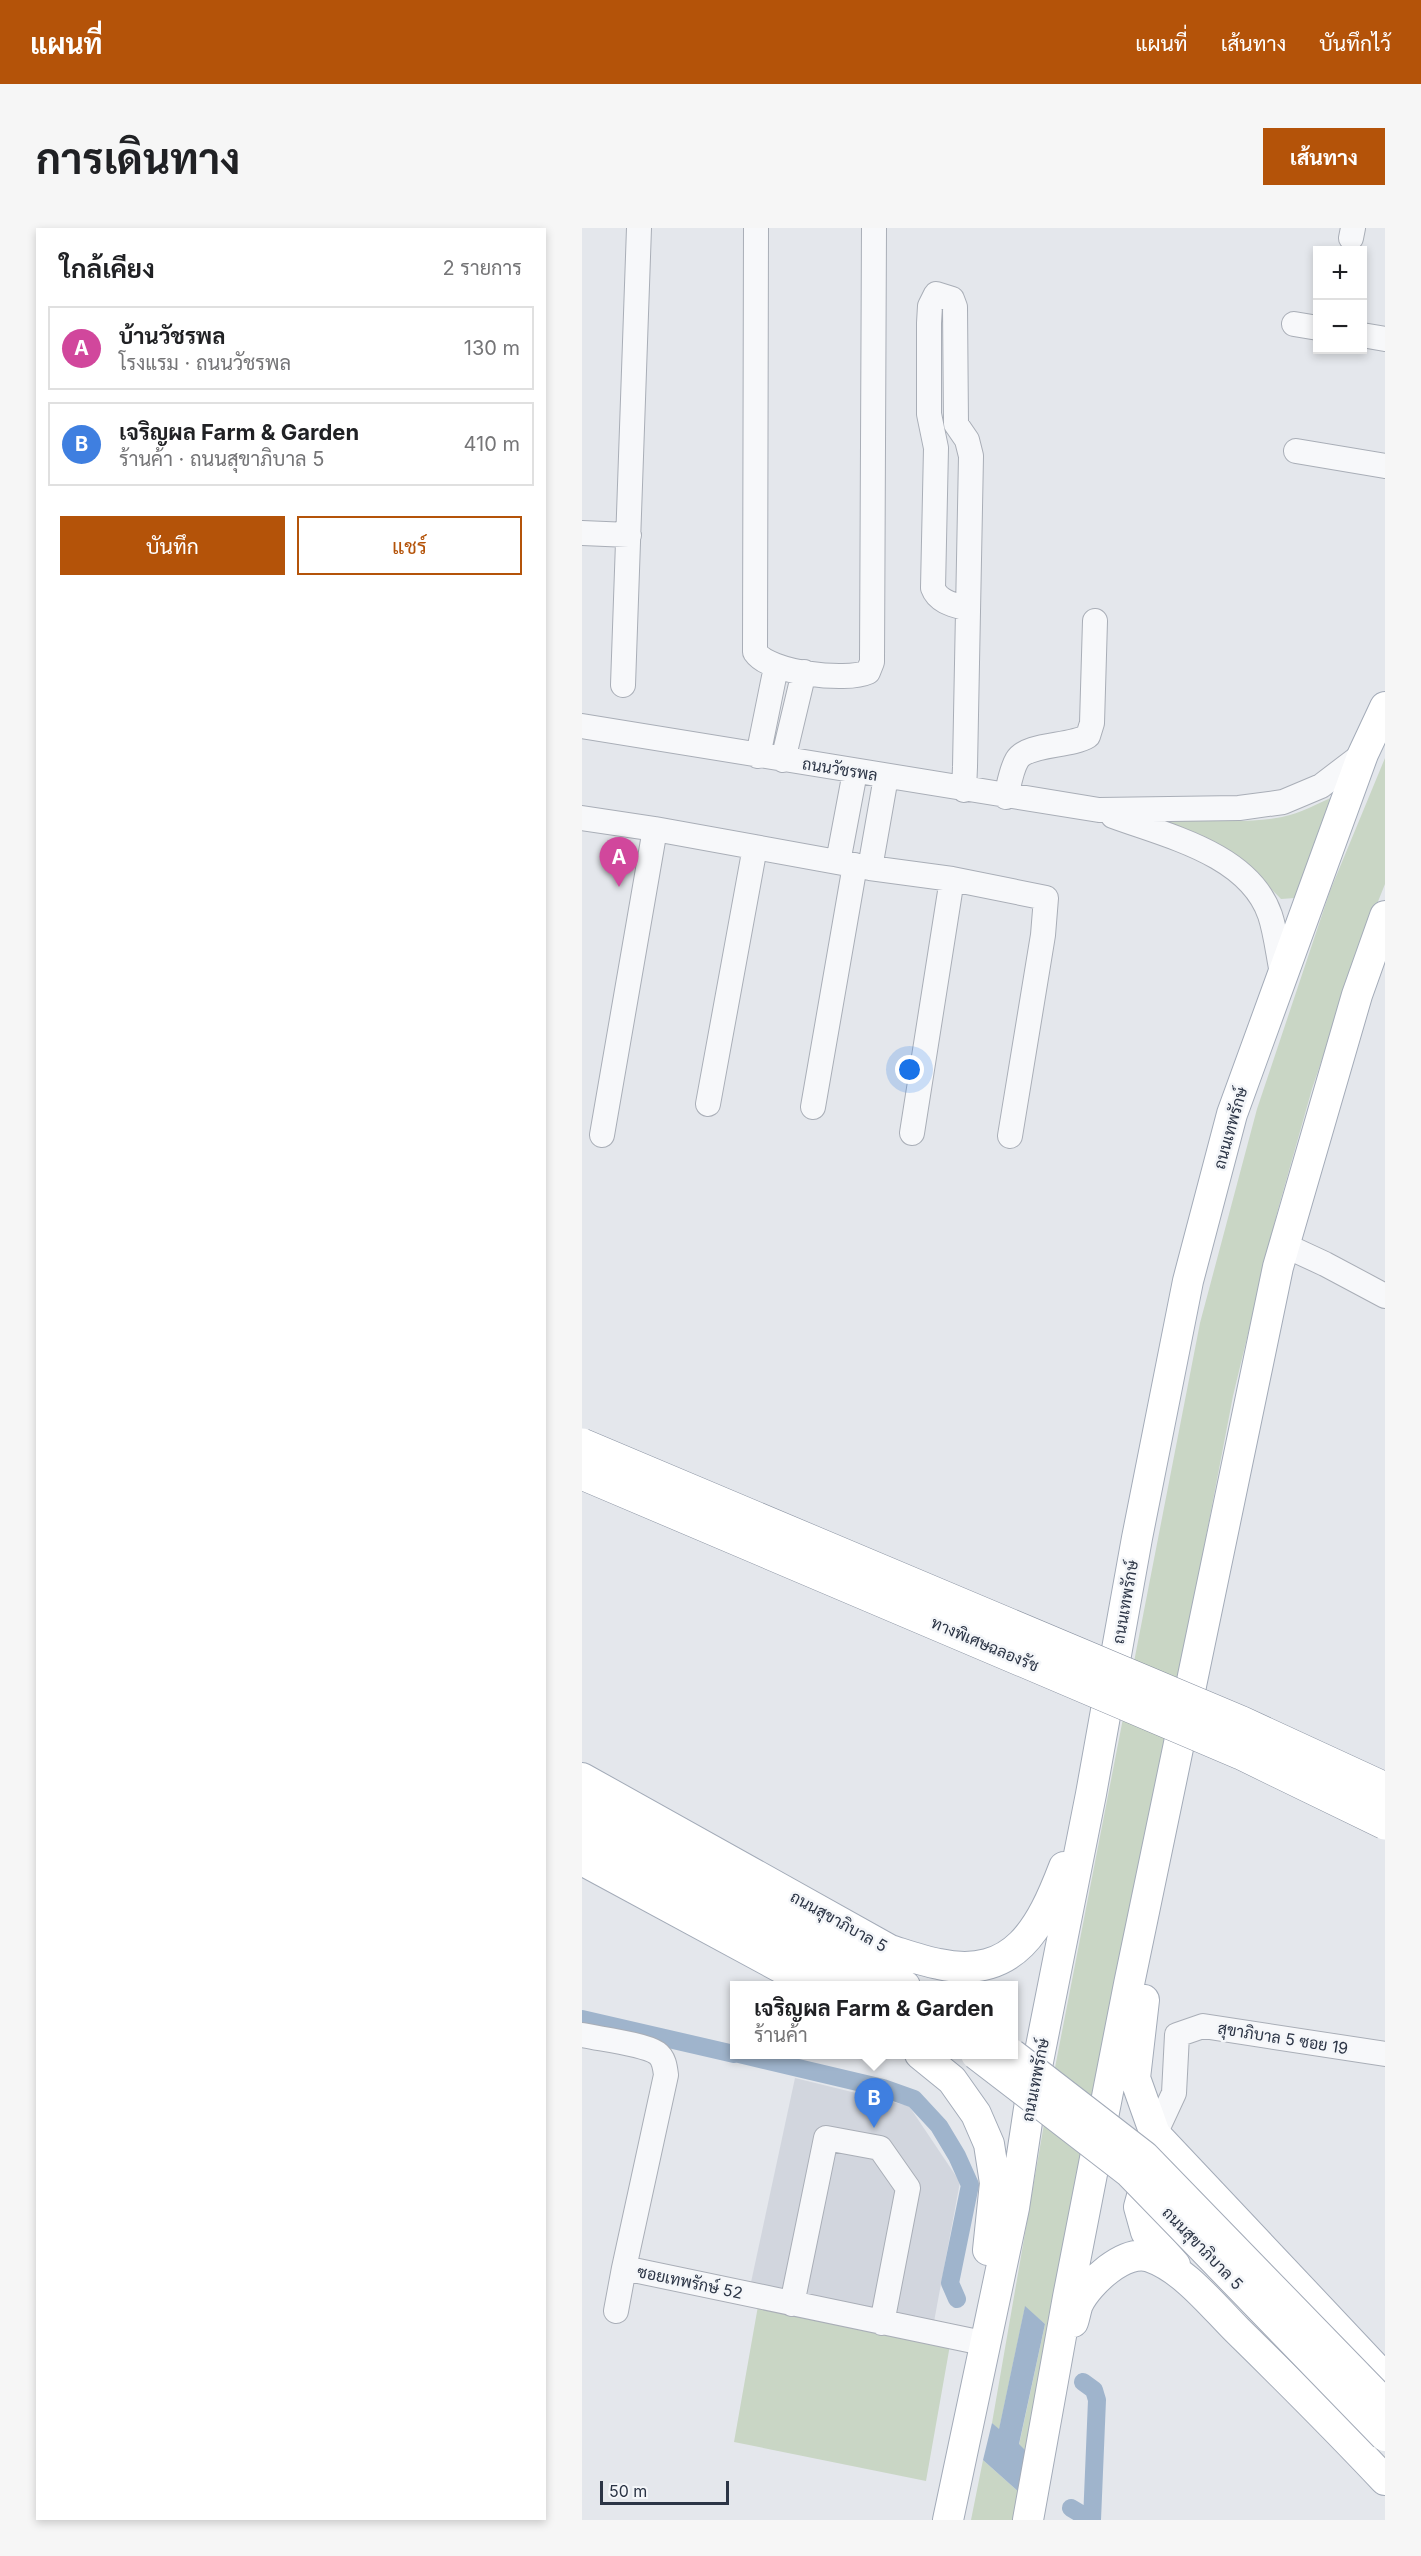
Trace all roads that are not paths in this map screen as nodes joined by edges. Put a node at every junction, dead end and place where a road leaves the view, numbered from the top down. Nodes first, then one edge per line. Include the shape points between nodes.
1 (639, 228) edge
2 (756, 228) edge
3 (874, 228) edge
4 (1367, 336) edge
5 (1385, 339) edge
6 (1296, 451) dead end
7 (1385, 466) edge
8 (582, 533) edge
9 (629, 535) junction
10 (968, 609) junction
11 (1095, 621) dead end
12 (776, 667) junction
13 (804, 672) junction
14 (623, 684) dead end
15 (1385, 707) edge
16 (582, 726) edge
17 (1363, 754) junction
18 (758, 756) junction
19 (783, 760) junction
20 (855, 772) junction
21 (886, 777) junction
22 (964, 790) junction
23 (1006, 797) junction
24 (1099, 810) junction
25 (582, 818) edge
26 (655, 829) junction
27 (755, 847) junction
28 (854, 865) junction
29 (952, 879) junction
30 (1385, 916) edge
31 (1385, 963) edge
32 (1282, 974) junction
33 (1357, 995) junction
34 (708, 1104) dead end
35 (813, 1107) dead end
36 (912, 1133) dead end
37 (602, 1135) dead end
38 (1010, 1136) dead end
39 (1284, 1245) junction
40 (1383, 1290) edge
41 (582, 1445) edge
42 (582, 1473) edge
43 (582, 1778) edge
44 (1385, 1789) edge
45 (1091, 1794) junction
46 (582, 1808) edge
47 (1165, 1815) junction
48 (1385, 1823) edge
49 (582, 1832) edge
50 (582, 1860) edge
51 (890, 1950) junction
52 (805, 1981) edge
53 (855, 1981) edge
54 (897, 1981) edge
55 (946, 1981) edge
56 (582, 2035) edge
57 (1385, 2054) edge
58 (925, 2059) edge
59 (944, 2059) edge
60 (978, 2059) edge
61 (981, 2059) edge
62 (1017, 2059) edge
63 (1155, 2134) junction
64 (1195, 2176) junction
65 (624, 2268) junction
66 (1201, 2294) junction
67 (792, 2304) junction
68 (616, 2311) dead end
69 (882, 2323) junction
70 (978, 2342) junction
71 (1385, 2378) edge
72 (976, 2384) junction
73 (1385, 2404) edge
74 (1046, 2428) junction
75 (1385, 2436) edge
76 (1385, 2480) edge
77 (948, 2520) edge
78 (1028, 2520) edge

1 - 9 street
2 - 12 street via 753,645 759,659
3 - 13 street via 872,662 868,672 850,677
4 - 5 street
6 - 7 street
8 - 9 street
9 - 14 street
10 - 10 street via 942,600 933,588 936,448 929,414 929,323 930,306 936,294 952,299 955,307 956,424 967,440 971,456
10 - 22 street
11 - 23 street via 1092,723 1088,736 1078,742 1028,750 1018,759
12 - 13 street
12 - 18 street
13 - 19 street
15 - 17 main road, ถนนเทพรักษ์
16 - 18 street, ถนนวัชรพล
17 - 24 street, ถนนวัชรพล via 1321,786 1283,802 1239,808
17 - 32 main road, ถนนเทพรักษ์
18 - 19 street, ถนนวัชรพล
19 - 20 street, ถนนวัชรพล
20 - 21 street, ถนนวัชรพล
20 - 28 street
21 - 22 street, ถนนวัชรพล
21 - 28 street
22 - 23 street, ถนนวัชรพล
23 - 24 street, ถนนวัชรพล
24 - 32 street, ถนนวัชรพล via 1215,854 1255,887 1269,915
25 - 26 street
26 - 27 street
26 - 37 street
27 - 28 street
27 - 34 street
28 - 29 street
28 - 35 street
29 - 36 street
29 - 38 street via 1042,896 1048,901
30 - 33 main road
31 - 33 street
32 - 45 main road, ถนนเทพรักษ์ via 1232,1114 1188,1281
33 - 39 main road
39 - 40 street
39 - 47 main road
41 - 44 highway, ทางพิเศษฉลองรัช, bridge via 1232,1718
42 - 48 highway, ทางพิเศษฉลองรัช, bridge via 1241,1754
43 - 51 main road, ถนนสุขาภิบาล 5
45 - 51 main road, ถนนสุขาภิบาล 5 via 1040,1924 1019,1948 990,1964 968,1967 940,1965
45 - 72 main road, ถนนเทพรักษ์ via 1030,2102 1014,2208
46 - 54 main road, ถนนสุขาภิบาล 5
47 - 63 main road via 1135,2078
47 - 74 main road via 1104,2111
49 - 53 main road
50 - 52 main road
51 - 55 main road
56 - 65 street, ซอยเทพรักษ์ 52 via 658,2054 665,2068
57 - 63 street, สุขาภิบาล 5 ซอย 19 via 1203,2026 1177,2036 1174,2093
58 - 70 main road via 952,2080 989,2144 995,2183
59 - 60 main road via 967,2064
61 - 75 main road, ถนนสุขาภิบาล 5, bridge via 1129,2172
62 - 73 main road, ถนนสุขาภิบาล 5, bridge via 1143,2156
63 - 64 main road
64 - 66 main road via 1167,2165 1147,2178 1139,2207 1146,2232
64 - 71 main road
65 - 67 street, ซอยเทพรักษ์ 52
65 - 68 street
66 - 74 main road via 1172,2268 1148,2256 1117,2264 1078,2304
66 - 76 main road, ถนนสุขาภิบาล 5
67 - 69 street, ซอยเทพรักษ์ 52
67 - 69 street via 826,2138 880,2148 908,2188
69 - 70 street, ซอยเทพรักษ์ 52
70 - 72 main road
72 - 77 main road, ถนนเทพรักษ์
74 - 78 main road

